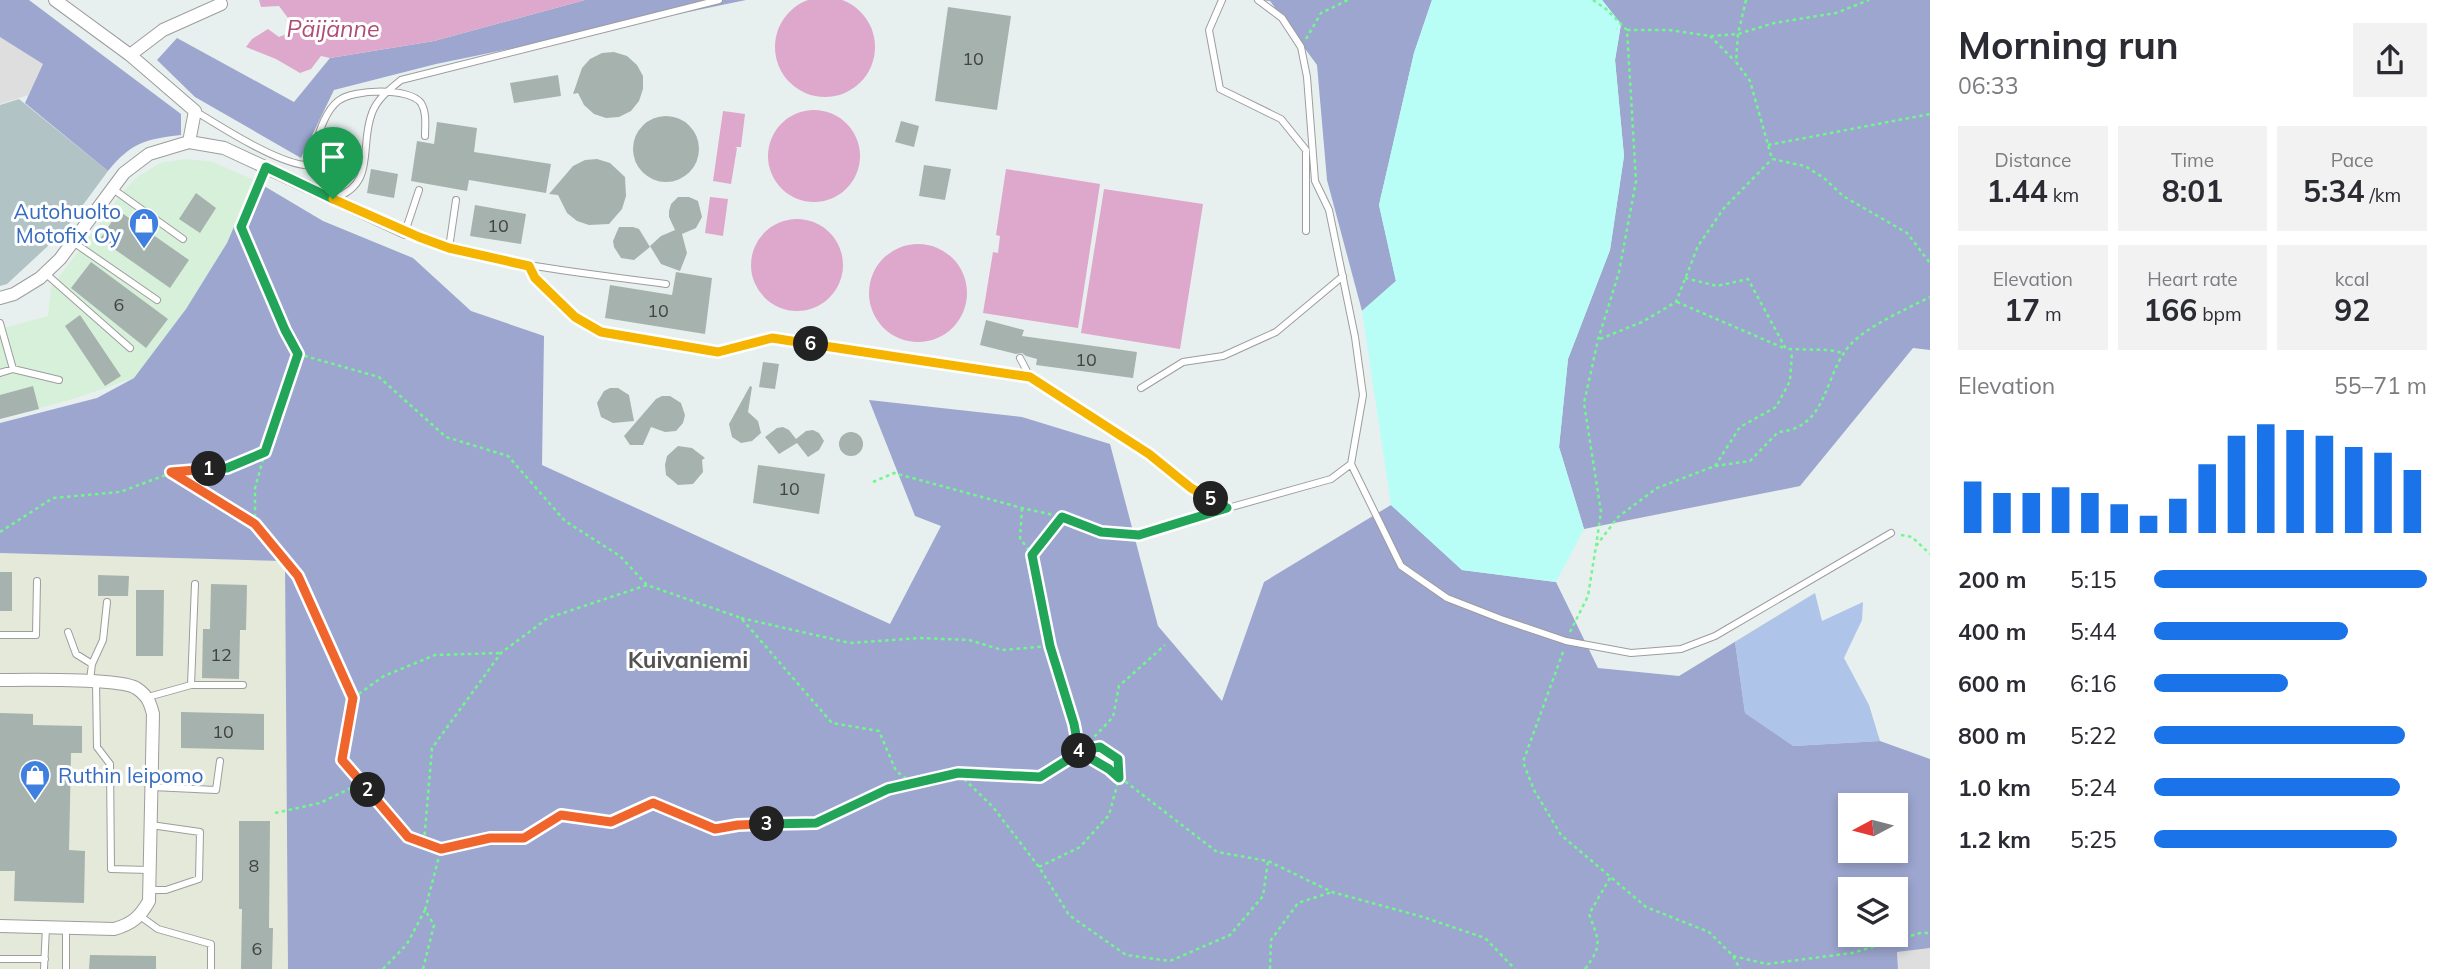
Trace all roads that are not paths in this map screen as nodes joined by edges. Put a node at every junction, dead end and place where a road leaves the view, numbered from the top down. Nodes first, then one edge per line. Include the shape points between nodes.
1 (55, 0) edge
2 (719, 0) edge
3 (1222, 0) edge
4 (1258, 0) edge
5 (221, 4) dead end
6 (130, 55) junction
7 (385, 93) junction
8 (195, 111) junction
9 (425, 135) dead end
10 (189, 142) junction
11 (113, 189) junction
12 (419, 190) dead end
13 (333, 199) junction
14 (456, 200) dead end
15 (1306, 231) dead end
16 (405, 232) junction
17 (183, 239) dead end
18 (72, 242) junction
19 (449, 248) junction
20 (529, 266) junction
21 (45, 273) junction
22 (1343, 276) junction
23 (666, 284) dead end
24 (0, 298) edge
25 (157, 300) dead end
26 (0, 323) edge
27 (130, 348) dead end
28 (1020, 358) dead end
29 (13, 369) junction
30 (0, 373) edge
31 (1030, 377) junction
32 (59, 380) dead end
33 (1141, 388) dead end
34 (1351, 464) junction
35 (1891, 533) road end
36 (37, 581) dead end
37 (195, 584) dead end
38 (107, 602) dead end
39 (68, 632) dead end
40 (0, 635) edge
41 (92, 664) junction
42 (0, 680) edge
43 (93, 682) junction
44 (191, 685) junction
45 (243, 685) dead end
46 (148, 697) junction
47 (220, 761) dead end
48 (152, 787) junction
49 (150, 825) junction
50 (149, 870) junction
51 (149, 890) junction
52 (140, 916) junction
53 (0, 926) edge
54 (46, 927) junction
55 (66, 928) junction
56 (0, 958) edge
57 (45, 959) junction
58 (44, 969) edge
59 (66, 969) edge
60 (211, 969) edge

1 - 6 street
2 - 7 lane via 401,80
3 - 15 lane via 1209,30 1220,89 1280,119 1306,150
4 - 22 lane via 1282,19 1301,47 1315,181 1329,209
5 - 6 street via 163,30
6 - 8 street
7 - 8 lane via 350,94 338,101 304,165 252,144
7 - 9 lane via 409,95 420,103 426,118
7 - 13 lane via 372,113 360,180 349,193
8 - 10 street
10 - 11 street via 149,154 124,173
10 - 13 street via 223,148
11 - 17 lane
11 - 18 street
12 - 16 lane
13 - 16 street
14 - 19 lane
16 - 19 lane
18 - 21 street
18 - 25 lane
19 - 20 lane
20 - 23 lane
20 - 31 lane via 535,278 575,317 601,332 718,352 772,338
21 - 24 street
21 - 27 lane
22 - 33 lane via 1276,332 1223,356 1183,362
22 - 34 lane via 1363,396
26 - 29 lane
28 - 31 lane
29 - 30 lane
29 - 32 lane
31 - 34 lane via 1227,508 1331,479
34 - 35 lane via 1401,566 1447,598 1566,641 1631,653 1681,649 1715,636
36 - 40 lane via 36,635
37 - 44 lane
38 - 41 lane via 103,640
39 - 41 lane via 76,654
41 - 43 lane
42 - 43 street
43 - 46 street via 134,686
43 - 50 lane via 97,747 110,764 111,869
44 - 45 lane
44 - 46 lane
46 - 48 street via 153,714
47 - 48 lane via 216,790
48 - 49 street
49 - 50 street
49 - 51 lane via 200,832 200,867 199,879 166,890
50 - 51 street
51 - 52 street via 149,901
52 - 55 street via 114,929
52 - 60 lane via 158,929 211,944
53 - 54 street
54 - 55 street
54 - 57 lane
55 - 59 lane
56 - 57 lane
57 - 58 lane

